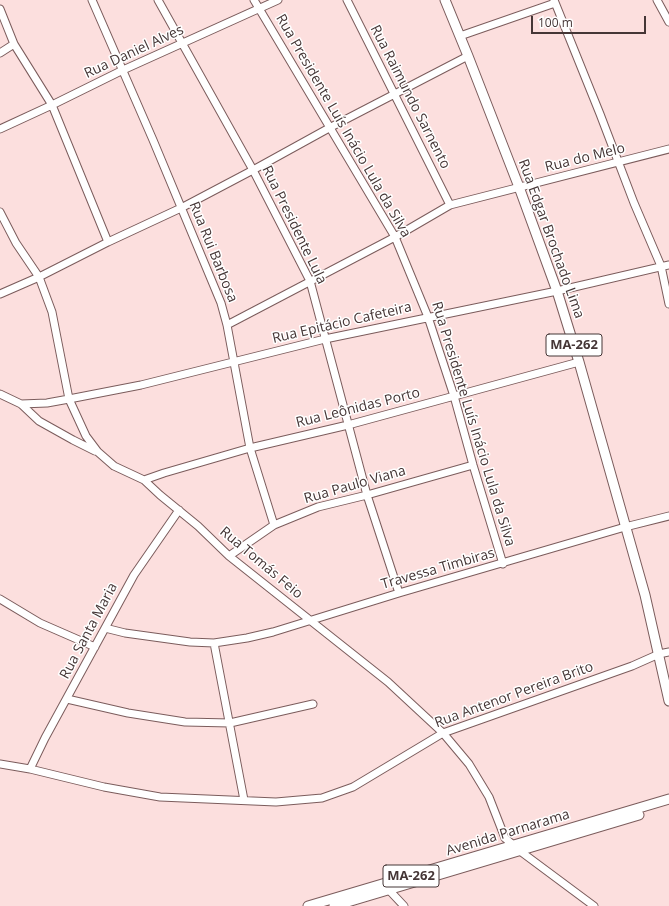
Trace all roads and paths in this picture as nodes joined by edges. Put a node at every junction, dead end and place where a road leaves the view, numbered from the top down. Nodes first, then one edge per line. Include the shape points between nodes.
1 (92, 0) edge
2 (158, 0) edge
3 (254, 0) edge
4 (278, 0) edge
5 (347, 0) edge
6 (445, 0) edge
7 (657, 0) edge
8 (555, 1) edge
9 (0, 9) edge
10 (259, 9) junction
11 (669, 22) edge
12 (460, 36) junction
13 (14, 44) junction
14 (183, 44) junction
15 (0, 53) edge
16 (468, 56) junction
17 (123, 70) junction
18 (394, 95) junction
19 (52, 105) junction
20 (331, 127) junction
21 (0, 129) edge
22 (669, 149) edge
23 (618, 163) junction
24 (253, 170) junction
25 (519, 188) junction
26 (450, 205) junction
27 (181, 208) junction
28 (0, 212) edge
29 (395, 237) junction
30 (108, 242) junction
31 (669, 265) edge
32 (661, 266) junction
33 (39, 278) junction
34 (310, 281) junction
35 (557, 291) junction
36 (0, 294) edge
37 (669, 304) edge
38 (428, 317) junction
39 (227, 325) junction
40 (325, 339) junction
41 (234, 362) junction
42 (579, 362) junction
43 (0, 394) edge
44 (454, 396) junction
45 (69, 399) junction
46 (21, 404) junction
47 (348, 425) junction
48 (250, 448) junction
49 (98, 452) junction
50 (472, 465) junction
51 (144, 480) junction
52 (367, 495) junction
53 (179, 510) junction
54 (669, 516) edge
55 (274, 525) junction
56 (625, 528) junction
57 (229, 556) junction
58 (503, 564) junction
59 (399, 593) junction
60 (0, 599) edge
61 (310, 621) junction
62 (105, 628) junction
63 (214, 643) junction
64 (95, 647) junction
65 (669, 652) edge
66 (659, 654) junction
67 (67, 699) junction
68 (669, 701) edge
69 (313, 704) dead end
70 (230, 723) junction
71 (443, 733) junction
72 (0, 764) edge
73 (30, 769) junction
74 (669, 799) edge
75 (244, 800) junction
76 (669, 805) edge
77 (522, 847) junction
78 (388, 886) junction
79 (308, 906) edge
80 (334, 906) edge
81 (404, 906) edge
82 (594, 906) edge

1 - 17 street, Rua Rui Barbosa
2 - 14 street, Rua Presidente Lula
3 - 10 street, Rua Presidente Luís Inácio Lula da Silva
4 - 10 street, Rua Daniel Alves
5 - 18 street, Rua Raimundo Sarnento
6 - 12 main road, Rua Edgar Brochado Lima / MA-262
7 - 11 street
8 - 12 street
8 - 23 street
9 - 13 street
10 - 14 street, Rua Daniel Alves
10 - 20 street, Rua Presidente Luís Inácio Lula da Silva
12 - 16 main road, Rua Edgar Brochado Lima / MA-262
13 - 15 street
13 - 19 street
14 - 17 street, Rua Daniel Alves
14 - 24 street, Rua Presidente Lula
16 - 18 street
16 - 25 main road, Rua Edgar Brochado Lima / MA-262
17 - 19 street, Rua Daniel Alves
17 - 27 street, Rua Rui Barbosa
18 - 20 street
18 - 26 street, Rua Raimundo Sarnento
19 - 21 street, Rua Daniel Alves
19 - 30 street
20 - 24 street
20 - 29 street, Rua Presidente Luís Inácio Lula da Silva
22 - 23 street, Rua do Melo
23 - 25 street, Rua do Melo
23 - 32 street
24 - 27 street
24 - 34 street, Rua Presidente Lula
25 - 26 street, Rua do Melo
25 - 35 main road, Rua Edgar Brochado Lima / MA-262
26 - 29 street, Rua do Melo
27 - 30 street
27 - 39 street, Rua Rui Barbosa via 221,303
28 - 33 street, Rua Tomás Feio
29 - 34 street, Rua do Melo
29 - 38 street, Rua Presidente Luís Inácio Lula da Silva
30 - 33 street
31 - 32 street, Rua Epitácio Cafeteira
32 - 35 street, Rua Epitácio Cafeteira
32 - 37 street
33 - 36 street
33 - 45 street, Rua Tomás Feio via 52,312
34 - 39 street, Rua do Melo
34 - 40 street, Rua Presidente Lula
35 - 38 street, Rua Epitácio Cafeteira
35 - 42 main road, Rua Edgar Brochado Lima / MA-262
38 - 40 street, Rua Epitácio Cafeteira
38 - 44 street, Rua Presidente Luís Inácio Lula da Silva
39 - 41 street, Rua Rui Barbosa
40 - 41 street, Rua Epitácio Cafeteira
40 - 47 street, Rua Presidente Lula
41 - 45 street, Rua Epitácio Cafeteira
41 - 48 street, Rua Rui Barbosa
42 - 44 street, Rua Leônidas Porto
42 - 56 main road, Rua Edgar Brochado Lima / MA-262
43 - 46 street
44 - 47 street, Rua Leônidas Porto
44 - 50 street, Rua Presidente Luís Inácio Lula da Silva
45 - 46 street, Rua Epitácio Cafeteira
45 - 49 street, Rua Tomás Feio via 86,436
46 - 49 street via 39,422
47 - 48 street, Rua Leônidas Porto
47 - 52 street, Rua Presidente Lula
48 - 51 street, Rua Leônidas Porto
48 - 55 street, Rua Rui Barbosa
49 - 51 street, Rua Tomás Feio via 114,466
50 - 52 street, Rua Paulo Viana
50 - 58 street, Rua Presidente Luís Inácio Lula da Silva
51 - 53 street, Rua Tomás Feio
52 - 55 street, Rua Paulo Viana via 318,507
52 - 59 street, Rua Presidente Lula
53 - 57 street, Rua Tomás Feio
53 - 62 street, Rua Santa Maria via 134,575
54 - 56 street, Travessa Timbiras
55 - 57 street, Rua Paulo Viana
56 - 58 street, Travessa Timbiras
56 - 66 main road, Rua Edgar Brochado Lima / MA-262
57 - 61 street, Rua Tomás Feio
58 - 59 street, Travessa Timbiras
59 - 61 street, Travessa Timbiras
60 - 64 street via 40,623
61 - 63 street, Travessa Timbiras via 273,632
61 - 71 street, Rua Tomás Feio via 388,682
62 - 63 street, Travessa Timbiras via 125,634
62 - 64 street, Rua Santa Maria
63 - 70 street
64 - 67 street, Rua Santa Maria
65 - 66 street, Rua Antenor Pereira Brito
66 - 68 main road, Rua Edgar Brochado Lima / MA-262
66 - 71 street, Rua Antenor Pereira Brito
67 - 70 street via 128,713 185,722
67 - 73 street, Rua Santa Maria
69 - 70 street
70 - 75 street
71 - 75 street, Rua Antenor Pereira Brito via 354,787 322,798 276,802
71 - 77 street, Rua Tomás Feio via 469,764 488,797 505,838
72 - 73 street, Rua Antenor Pereira Brito
73 - 75 street, Rua Antenor Pereira Brito via 104,787 160,797
74 - 77 main road, Avenida Parnarama / MA-262
76 - 77 main road, Avenida Parnarama / MA-262
77 - 78 main road, Avenida Parnarama / MA-262
77 - 82 street, Rua Tomás Feio
78 - 79 main road, Avenida Parnarama / MA-262
78 - 80 main road, Avenida Parnarama / MA-262
78 - 81 street

